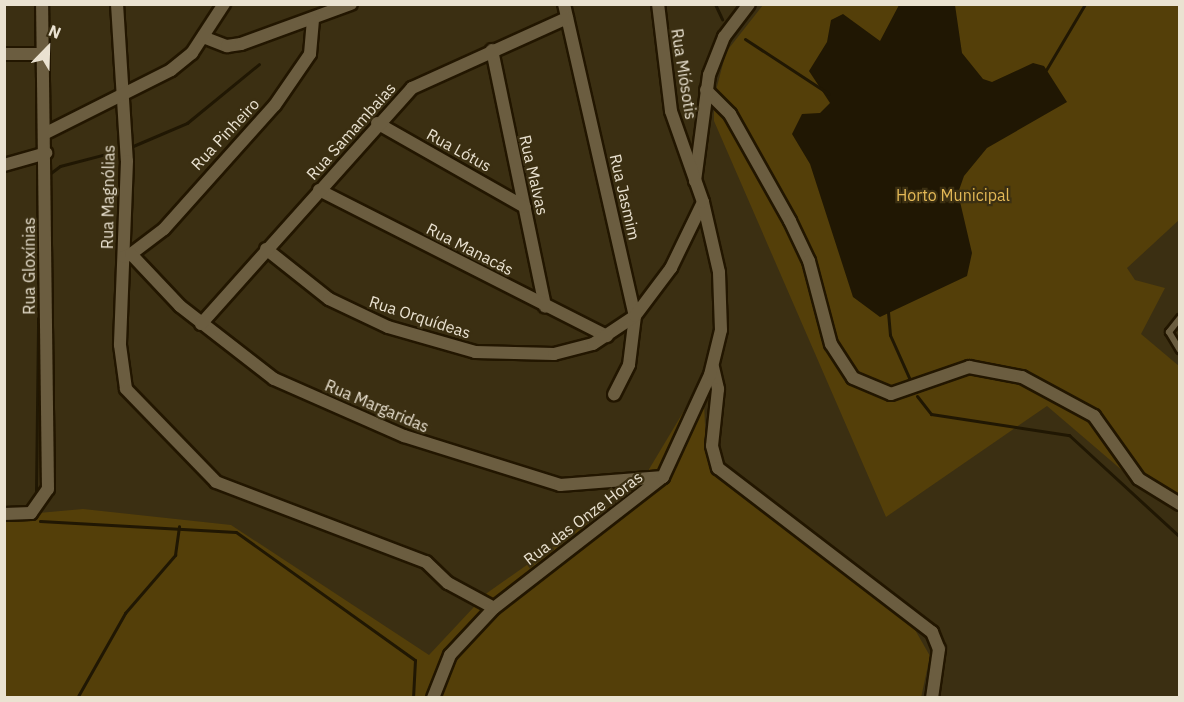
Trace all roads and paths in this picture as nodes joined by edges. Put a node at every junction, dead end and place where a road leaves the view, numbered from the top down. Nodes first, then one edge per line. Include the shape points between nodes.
1 (42, 4) edge
2 (117, 4) edge
3 (224, 4) edge
4 (351, 4) edge
5 (564, 4) edge
6 (658, 4) edge
7 (749, 4) edge
8 (567, 18) junction
9 (313, 20) junction
10 (202, 37) junction
11 (492, 50) junction
12 (4, 54) edge
13 (43, 54) junction
14 (706, 90) junction
15 (122, 97) junction
16 (377, 123) junction
17 (45, 133) junction
18 (46, 153) junction
19 (4, 165) edge
20 (695, 181) junction
21 (319, 190) junction
22 (703, 202) junction
23 (525, 207) junction
24 (266, 249) junction
25 (128, 256) junction
26 (545, 307) junction
27 (635, 316) junction
28 (1179, 318) edge
29 (201, 324) junction
30 (606, 336) junction
31 (1179, 350) edge
32 (713, 367) junction
33 (615, 394) dead end
34 (663, 477) junction
35 (1179, 504) edge
36 (4, 514) edge
37 (494, 608) junction
38 (432, 698) edge
39 (932, 698) edge

1 - 13 street, Rua Gloxínias
2 - 15 street, Rua Magnólias
3 - 10 street
4 - 9 street
5 - 8 street, Rua Jasmim
6 - 20 street, Rua Miósotis via 671,111
7 - 14 street via 724,37
8 - 11 street, Rua Samambaias
8 - 27 street, Rua Jasmim
9 - 10 street via 241,44 227,46
9 - 25 street, Rua Pinheiro via 310,54 275,105 164,230
10 - 15 street via 185,60
11 - 16 street, Rua Samambaias via 425,80
11 - 23 street, Rua Malvas
12 - 13 street
13 - 17 street, Rua Gloxínias
14 - 20 street via 703,151
14 - 35 street via 730,114 790,221 824,309 831,344 853,378 891,394 969,367 1022,377 1094,416 1139,479
15 - 17 street
15 - 25 street, Rua Magnólias
16 - 21 street, Rua Samambaias
16 - 23 street, Rua Lótus
17 - 18 street, Rua Gloxínias
18 - 19 street
18 - 36 street, Rua Gloxínias via 48,489 34,510
20 - 22 street
21 - 24 street, Rua Samambaias
21 - 26 street, Rua Manacás
22 - 27 street, Rua Orquídeas via 671,268
22 - 32 street, Rua das Onze Horas via 722,307
23 - 26 street, Rua Malvas
24 - 29 street, Rua Samambaias
24 - 30 street, Rua Orquídeas via 344,307 442,345 531,356 572,350
25 - 29 street, Rua Margaridas
25 - 37 street, Rua Magnólias via 120,345 126,389 216,482 426,562 448,583
26 - 30 street, Rua Manacás
27 - 30 street, Rua Orquídeas
27 - 33 street, Rua Jasmim via 629,365
28 - 31 lane via 1169,332
29 - 34 street, Rua Margaridas via 274,379 476,463 576,486
32 - 34 street, Rua das Onze Horas
32 - 39 street via 718,389 712,446 718,468 932,632 939,649
34 - 37 street, Rua das Onze Horas
37 - 38 street, Rua das Onze Horas via 450,655

